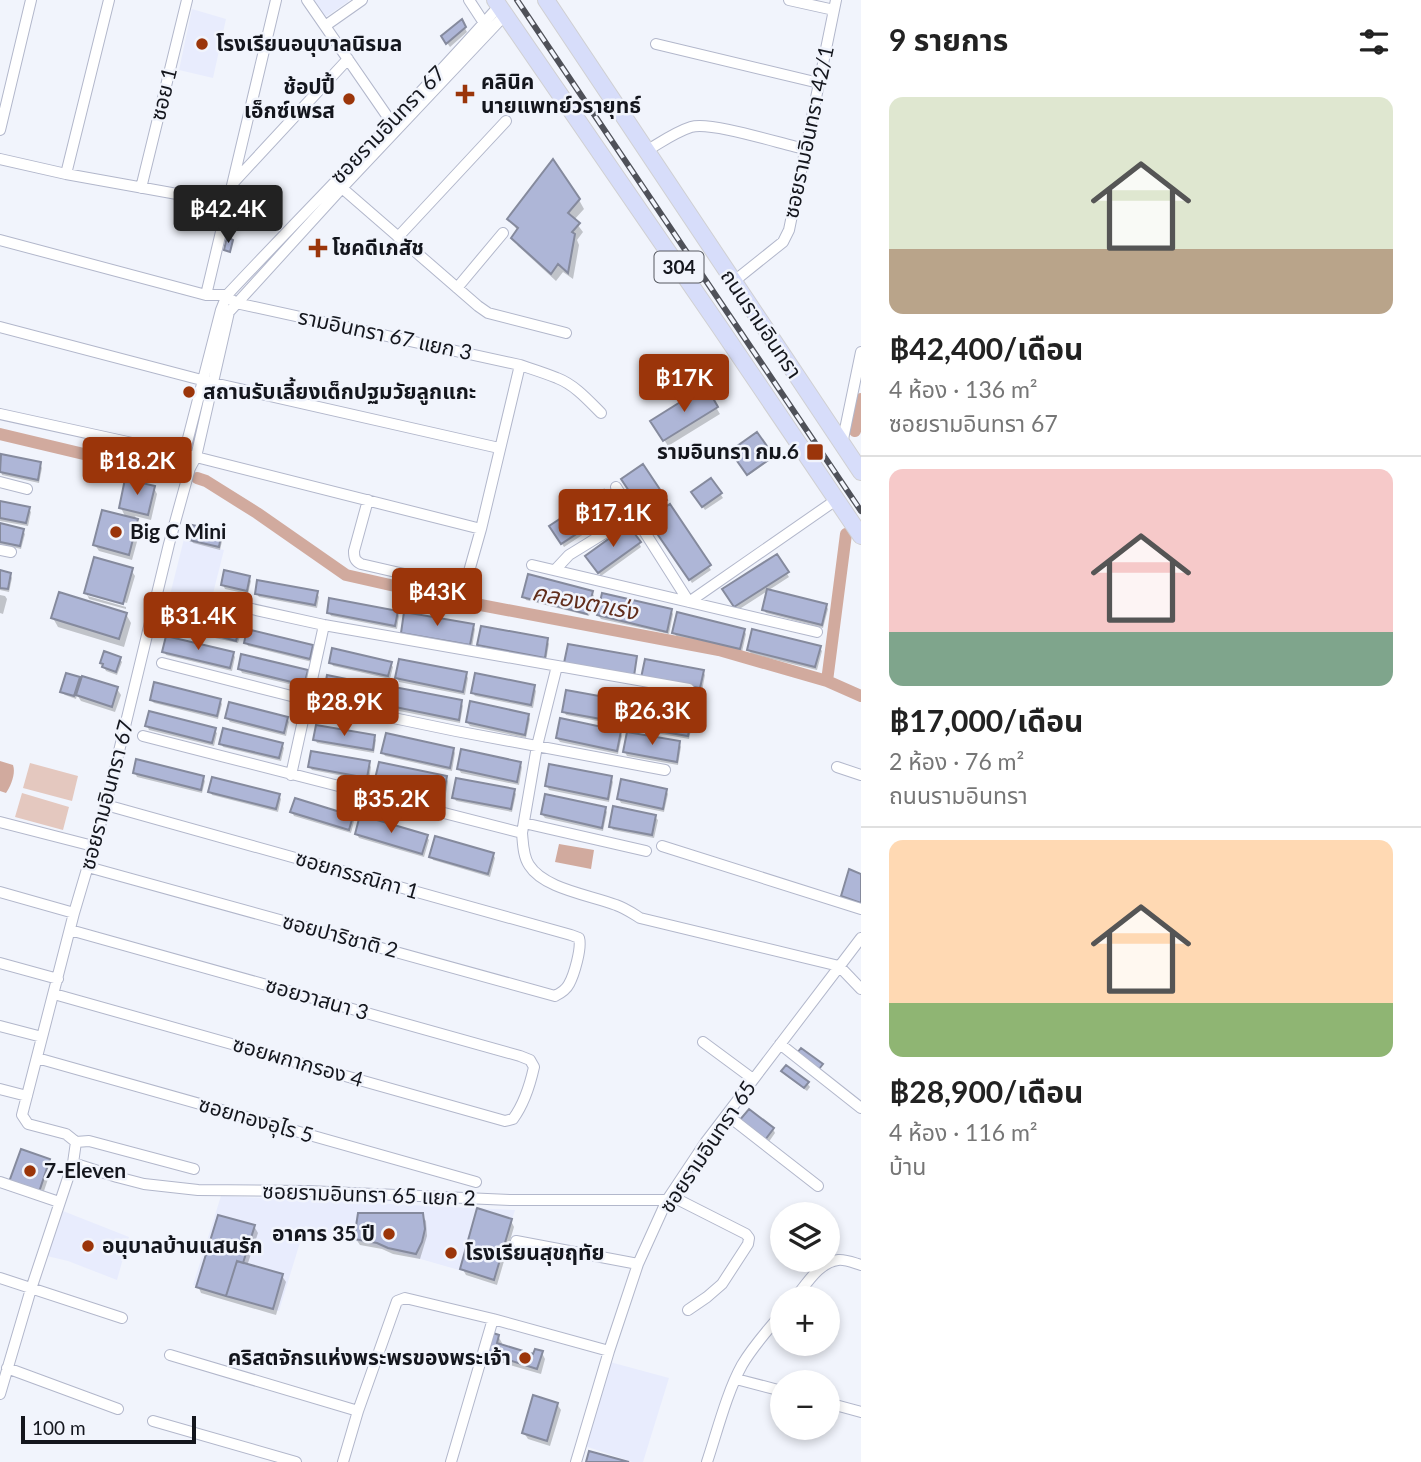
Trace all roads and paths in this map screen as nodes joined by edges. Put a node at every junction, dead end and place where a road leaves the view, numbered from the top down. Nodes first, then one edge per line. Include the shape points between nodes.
1 (31, 0) edge
2 (109, 0) edge
3 (187, 0) edge
4 (276, 0) edge
5 (307, 0) edge
6 (362, 0) edge
7 (469, 0) edge
8 (546, 0) edge
9 (789, 0) edge
10 (835, 5) edge
11 (500, 7) edge
12 (484, 23) junction
13 (325, 26) junction
14 (656, 44) dead end
15 (348, 59) junction
16 (819, 83) junction
17 (506, 121) dead end
18 (395, 127) junction
19 (0, 130) edge
20 (805, 149) junction
21 (646, 151) junction
22 (0, 159) edge
23 (66, 174) junction
24 (232, 185) junction
25 (141, 188) junction
26 (342, 188) junction
27 (227, 203) junction
28 (503, 233) dead end
29 (398, 237) junction
30 (0, 240) edge
31 (733, 282) junction
32 (457, 288) junction
33 (206, 295) junction
34 (227, 295) junction
35 (236, 303) junction
36 (0, 327) edge
37 (566, 333) dead end
38 (861, 352) edge
39 (520, 365) junction
40 (209, 382) junction
41 (601, 413) dead end
42 (0, 414) edge
43 (842, 445) junction
44 (499, 448) junction
45 (184, 454) junction
46 (196, 457) junction
47 (190, 468) junction
48 (861, 472) edge
49 (0, 482) edge
50 (617, 487) dead end
51 (27, 489) dead end
52 (368, 500) junction
53 (836, 500) junction
54 (634, 514) junction
55 (481, 528) junction
56 (861, 536) edge
57 (532, 565) dead end
58 (555, 570) junction
59 (220, 602) dead end
60 (690, 602) junction
61 (324, 625) junction
62 (817, 632) dead end
63 (162, 663) dead end
64 (557, 666) junction
65 (689, 689) dead end
66 (307, 700) junction
67 (143, 736) dead end
68 (537, 746) junction
69 (837, 767) dead end
70 (665, 769) dead end
71 (291, 775) junction
72 (861, 775) edge
73 (106, 805) junction
74 (0, 822) edge
75 (523, 828) junction
76 (93, 846) junction
77 (662, 846) dead end
78 (646, 851) dead end
79 (88, 867) junction
80 (0, 892) edge
81 (861, 909) edge
82 (75, 913) junction
83 (70, 930) junction
84 (861, 938) edge
85 (0, 963) edge
86 (575, 966) joint
87 (839, 966) junction
88 (58, 979) junction
89 (861, 989) edge
90 (54, 994) junction
91 (0, 1026) edge
92 (42, 1037) junction
93 (703, 1042) dead end
94 (780, 1044) junction
95 (37, 1058) junction
96 (753, 1079) junction
97 (0, 1089) edge
98 (526, 1092) joint
99 (27, 1096) junction
100 (861, 1108) edge
101 (727, 1115) junction
102 (76, 1142) junction
103 (73, 1163) junction
104 (194, 1169) dead end
105 (0, 1182) edge
106 (475, 1182) dead end
107 (818, 1186) dead end
108 (669, 1198) junction
109 (60, 1202) junction
110 (516, 1241) dead end
111 (638, 1264) junction
112 (861, 1265) edge
113 (0, 1278) edge
114 (805, 1286) edge
115 (31, 1289) junction
116 (688, 1310) dead end
117 (122, 1318) dead end
118 (493, 1320) junction
119 (770, 1328) edge
120 (609, 1351) junction
121 (170, 1355) dead end
122 (7, 1368) junction
123 (736, 1379) junction
124 (770, 1388) edge
125 (0, 1394) edge
126 (840, 1406) edge
127 (118, 1409) dead end
128 (358, 1411) junction
129 (861, 1412) edge
130 (153, 1421) dead end
131 (296, 1462) edge
132 (343, 1462) edge
133 (451, 1462) edge
134 (576, 1462) edge
135 (707, 1462) edge

1 - 19 street
2 - 23 street
3 - 25 street, ซอย 1
4 - 24 street
5 - 13 street
6 - 13 street
7 - 12 street
8 - 21 main road, ถนนรามอินทรา / 304
9 - 10 street
10 - 16 street, ซอยรามอินทรา 42/1
11 - 12 street, ซอยรามอินทรา 67
11 - 18 street, ซอยรามอินทรา 67
11 - 53 main road, ถนนรามอินทรา / 304
12 - 18 street, ซอยรามอินทรา 67
13 - 15 street
14 - 16 street
15 - 18 street
15 - 24 street
16 - 20 street, ซอยรามอินทรา 42/1
17 - 29 street
18 - 26 street, ซอยรามอินทรา 67
18 - 34 street, ซอยรามอินทรา 67 via 326,190
20 - 21 street via 701,126 687,128
20 - 31 street, ซอยรามอินทรา 42/1 via 786,237
21 - 31 main road, ถนนรามอินทรา / 304
22 - 23 street
23 - 25 street
24 - 27 street
25 - 27 street
26 - 29 street
26 - 35 street, ซอยรามอินทรา 67
27 - 33 street
28 - 32 street
29 - 32 street
30 - 33 street
31 - 43 main road, ถนนรามอินทรา / 304
32 - 37 street via 488,313
33 - 34 street
34 - 35 street, รามอินทรา 67 แยก 3
34 - 40 street, ซอยรามอินทรา 67 via 220,310
35 - 39 street, รามอินทรา 67 แยก 3
35 - 40 street, ซอยรามอินทรา 67 via 229,312
36 - 40 street
38 - 43 street
39 - 41 street, รามอินทรา 67 แยก 3 via 566,383
39 - 44 street
40 - 44 street
40 - 45 street, ซอยรามอินทรา 67
40 - 46 street, ซอยรามอินทรา 67
42 - 45 street
43 - 48 main road, ถนนรามอินทรา / 304
44 - 55 street
45 - 46 street
45 - 47 street
46 - 47 street, ซอยรามอินทรา 67
46 - 52 street
47 - 73 street, ซอยรามอินทรา 67
49 - 51 street
50 - 54 street
52 - 55 street
52 - 55 street via 354,551 361,564 462,585
53 - 56 main road, ถนนรามอินทรา / 304
53 - 60 street
54 - 58 street via 569,555
54 - 60 street
57 - 58 street
58 - 60 street
59 - 61 street
60 - 62 street
61 - 64 street
61 - 66 street
63 - 66 street
64 - 65 street
64 - 68 street
66 - 68 street
66 - 71 street
67 - 71 street
68 - 70 street
68 - 75 street
69 - 72 street
71 - 75 street
73 - 76 street, ซอยรามอินทรา 67
73 - 86 street, ซอยกรรณิกา 1 via 571,935 579,938 581,945
74 - 76 street
75 - 78 street
75 - 87 street via 528,863 539,877 559,886 640,918
76 - 79 street, ซอยรามอินทรา 67
77 - 81 street
79 - 82 street, ซอยรามอินทรา 67
79 - 86 street, ซอยปาริชาติ 2 via 555,996 569,986
80 - 82 street
82 - 83 street, ซอยรามอินทรา 67
83 - 88 street, ซอยรามอินทรา 67
83 - 98 street, ซอยวาสนา 3 via 520,1056 534,1067
84 - 87 street, ซอยรามอินทรา 65
85 - 88 street
87 - 89 street
87 - 94 street, ซอยรามอินทรา 65
88 - 90 street, ซอยรามอินทรา 67
90 - 92 street, ซอยรามอินทรา 67
90 - 98 street, ซอยผกากรอง 4 via 505,1121 513,1119
91 - 92 street
92 - 95 street, ซอยรามอินทรา 67
93 - 96 street
94 - 96 street, ซอยรามอินทรา 65
94 - 100 street
95 - 99 street, ซอยรามอินทรา 67
95 - 106 street, ซอยทองอุไร 5
96 - 101 street, ซอยรามอินทรา 65
97 - 99 street
99 - 102 street, ซอยรามอินทรา 67 via 22,1115 28,1124
101 - 107 street
101 - 108 street, ซอยรามอินทรา 65
102 - 103 street
102 - 104 street
103 - 108 street, ซอยรามอินทรา 65 แยก 2 via 144,1184 198,1190 510,1200
103 - 109 street
105 - 109 street
108 - 111 street, ซอยรามอินทรา 65
108 - 116 street via 749,1238 722,1284
109 - 115 street
110 - 111 street
111 - 120 street, ซอยรามอินทรา 65
112 - 114 street via 841,1259 829,1263
113 - 115 street
115 - 117 street
115 - 122 street
118 - 120 street
118 - 128 street via 405,1298 397,1301
118 - 133 street
119 - 123 street
120 - 134 street, ซอยรามอินทรา 65
121 - 128 street
122 - 125 street
122 - 127 street
123 - 124 street
123 - 135 street
126 - 129 street
128 - 132 street
130 - 131 street

